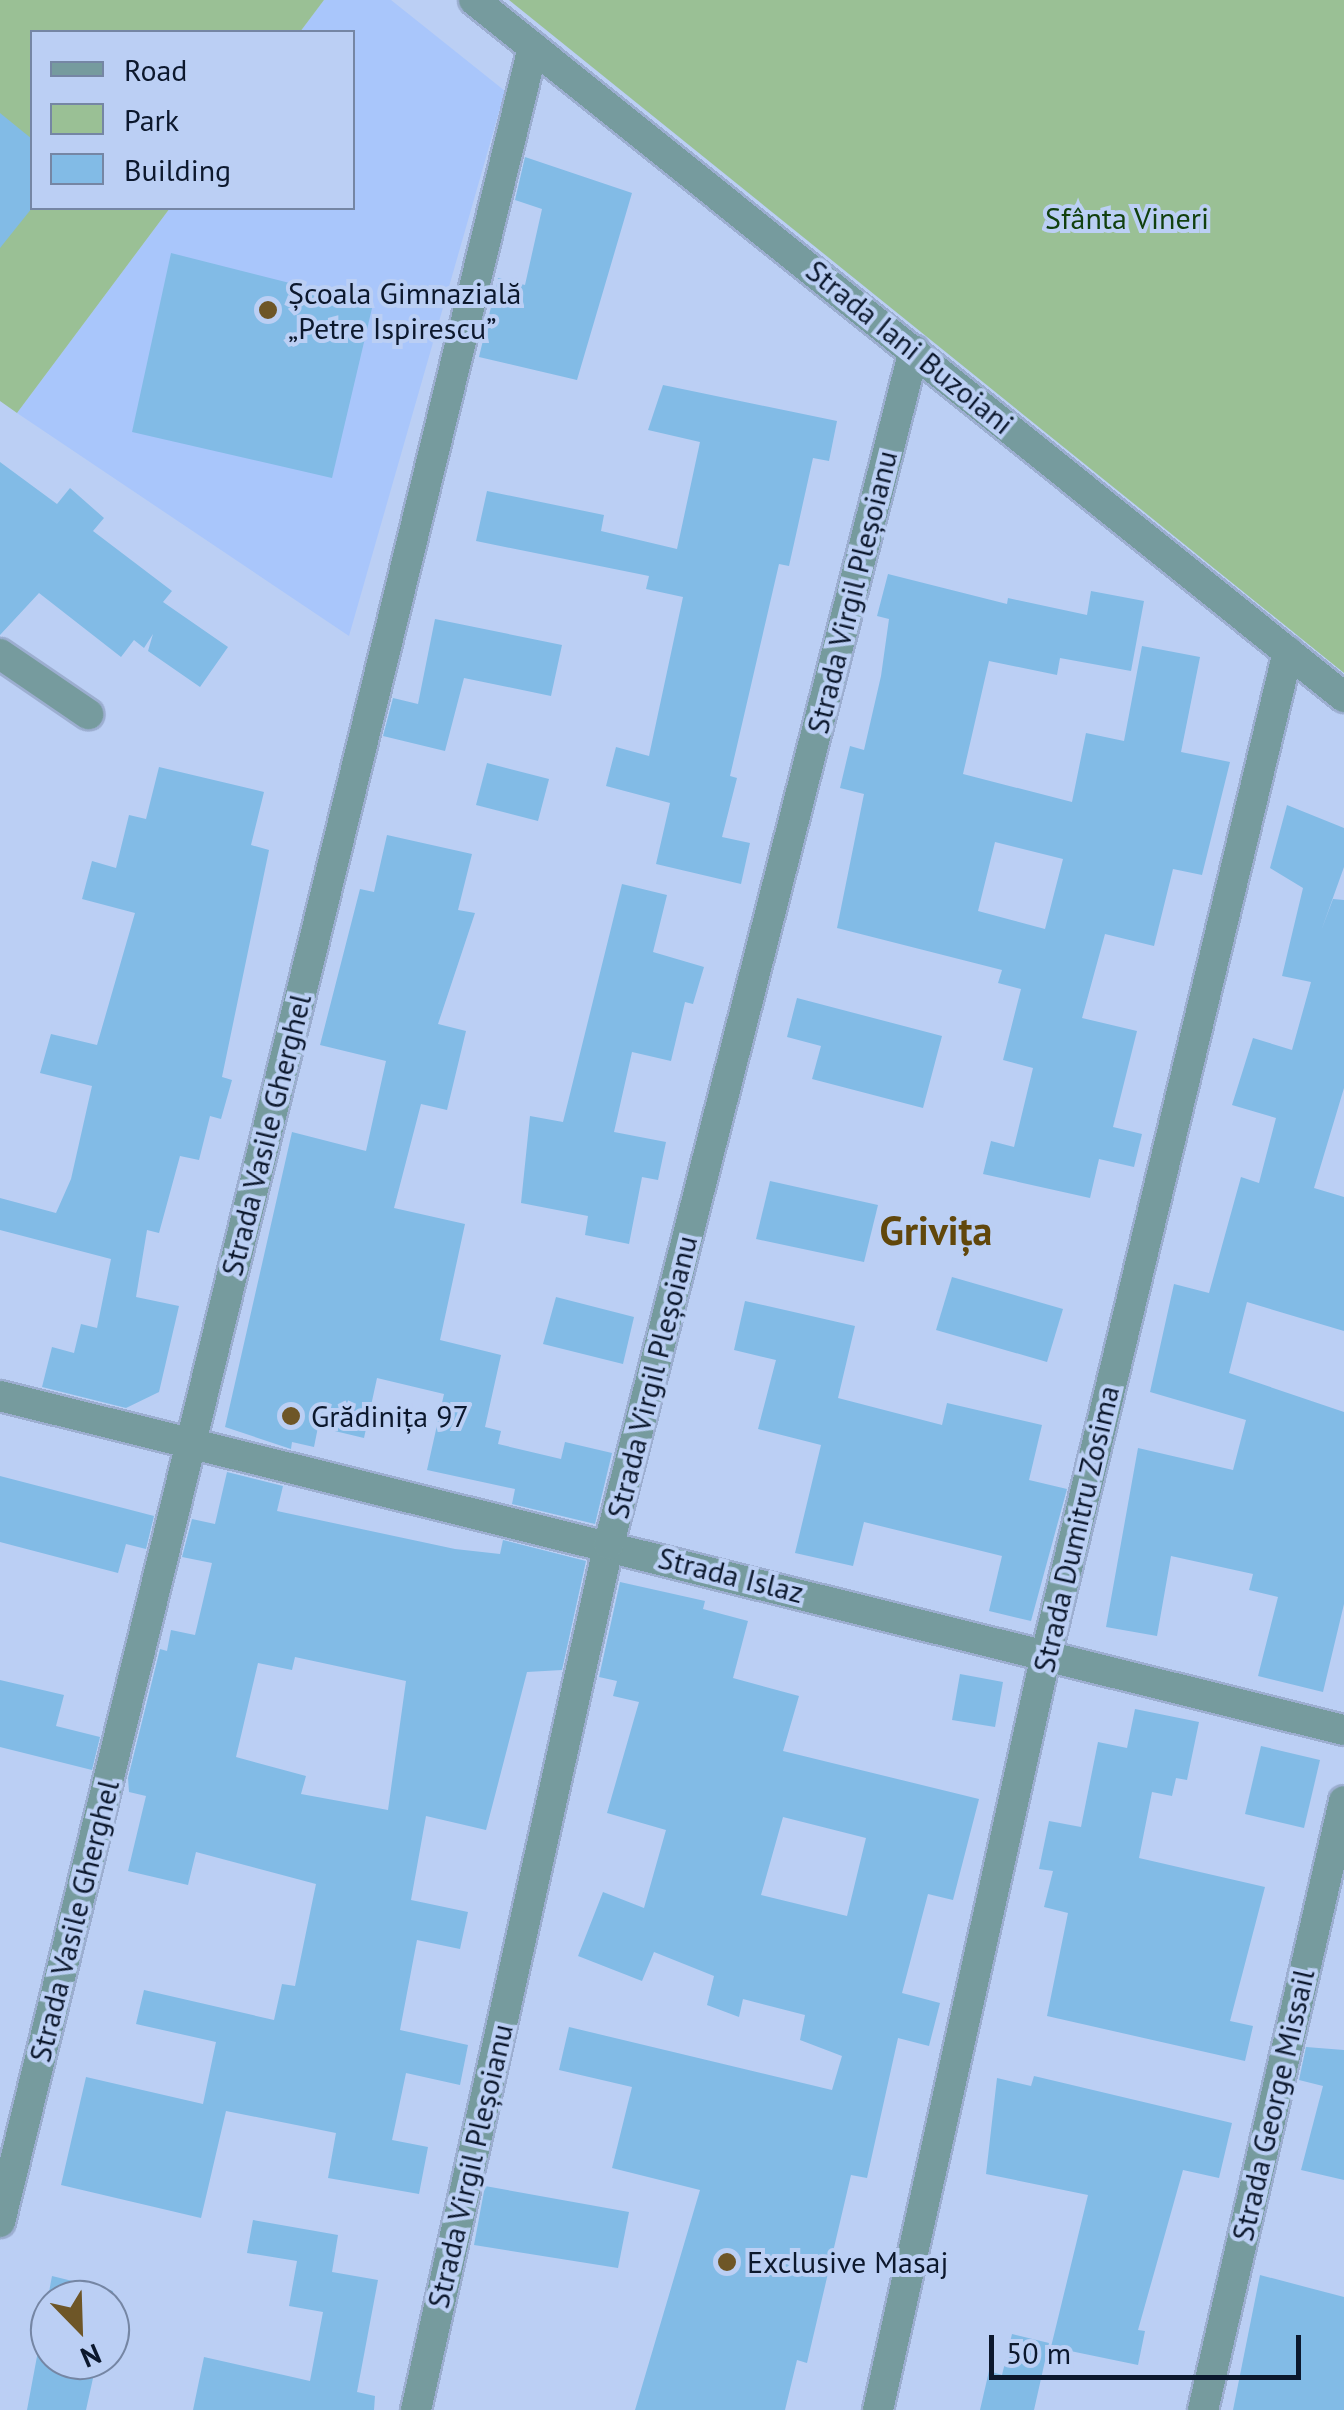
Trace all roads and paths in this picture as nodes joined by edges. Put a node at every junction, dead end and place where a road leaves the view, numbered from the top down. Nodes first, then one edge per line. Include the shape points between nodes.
1 (474, 0) edge
2 (533, 47) junction
3 (914, 350) junction
4 (1288, 652) junction
5 (0, 654) edge
6 (1344, 697) edge
7 (88, 714) dead end
8 (0, 1396) edge
9 (192, 1439) junction
10 (610, 1544) junction
11 (1046, 1655) junction
12 (1344, 1730) edge
13 (1344, 1801) edge
14 (0, 2222) edge
15 (416, 2410) edge
16 (878, 2410) edge
17 (1202, 2410) edge

1 - 2 street, Strada Iani Buzoiani
2 - 3 street, Strada Iani Buzoiani
2 - 9 street, Strada Vasile Gherghel
3 - 4 street, Strada Iani Buzoiani
3 - 10 street, Strada Virgil Pleșoianu
4 - 6 street, Strada Iani Buzoiani
4 - 11 street, Strada Dumitru Zosima
5 - 7 street
8 - 9 street, Strada Islaz
9 - 10 street, Strada Islaz
9 - 14 street, Strada Vasile Gherghel
10 - 11 street, Strada Islaz
10 - 15 street, Strada Virgil Pleșoianu
11 - 12 street, Strada Islaz
11 - 16 street, Strada Dumitru Zosima
13 - 17 street, Strada George Missail

